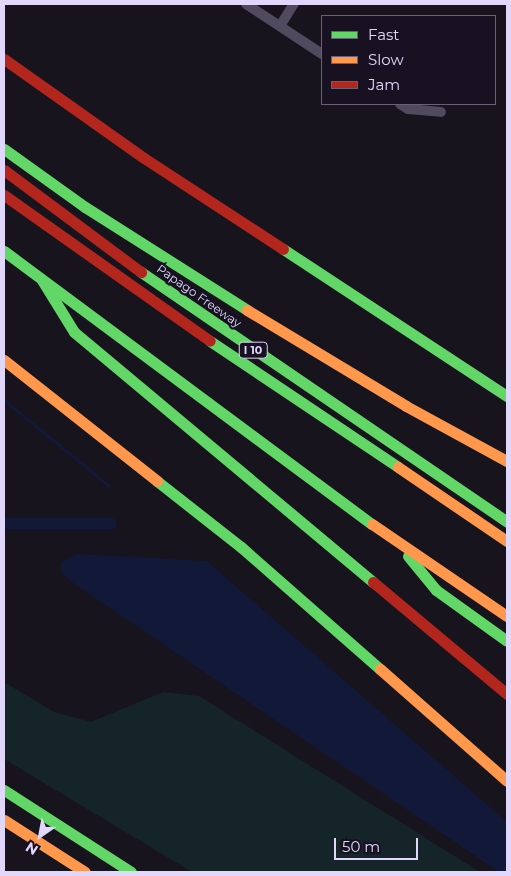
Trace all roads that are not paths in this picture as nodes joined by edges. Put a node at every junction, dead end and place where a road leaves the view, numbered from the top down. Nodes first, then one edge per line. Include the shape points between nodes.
1 (246, 4) edge
2 (294, 4) edge
3 (280, 26) junction
4 (321, 53) edge
5 (4, 59) edge
6 (402, 105) edge
7 (441, 112) dead end
8 (4, 149) edge
9 (4, 170) edge
10 (4, 195) edge
11 (4, 251) edge
12 (42, 280) junction
13 (4, 360) edge
14 (507, 396) edge
15 (507, 461) edge
16 (507, 522) edge
17 (394, 540) junction
18 (507, 541) edge
19 (507, 616) edge
20 (507, 641) edge
21 (507, 694) edge
22 (507, 781) edge
23 (4, 790) edge
24 (4, 820) edge
25 (85, 872) edge
26 (131, 872) edge

1 - 3 street
2 - 3 street
3 - 4 street
5 - 14 main road via 144,158
6 - 7 street
8 - 15 main road via 92,212 238,305 398,401
9 - 16 main road, Papago Freeway / I 10 via 154,282
10 - 18 main road via 178,319
11 - 12 main road
12 - 17 main road
12 - 21 main road via 74,332
13 - 22 main road via 241,547
17 - 19 main road
17 - 20 main road via 436,590
23 - 26 main road
24 - 25 main road

